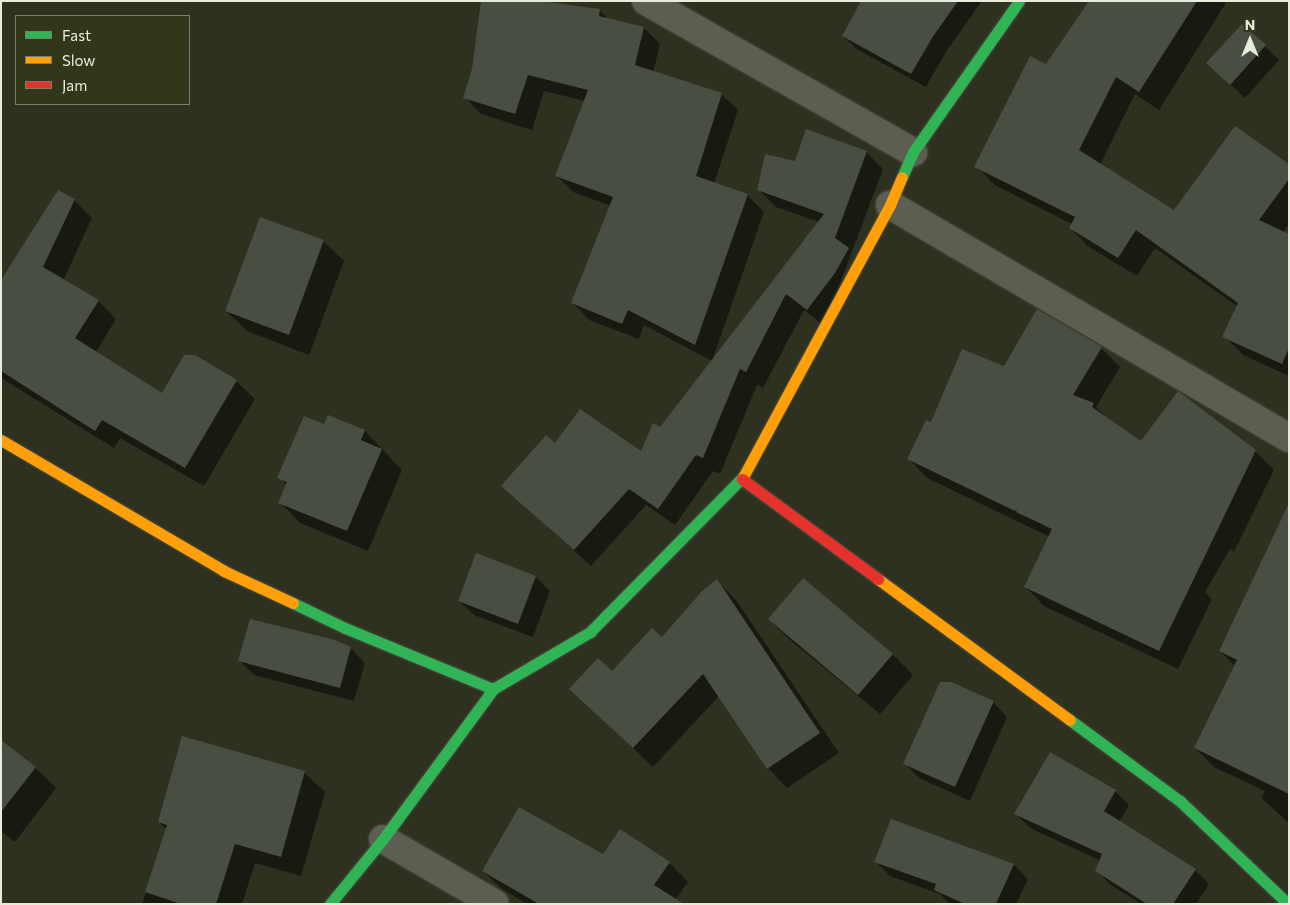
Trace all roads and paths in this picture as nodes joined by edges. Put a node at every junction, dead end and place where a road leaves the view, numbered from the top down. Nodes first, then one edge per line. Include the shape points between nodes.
1 (646, 1) edge
2 (1019, 1) edge
3 (913, 152) junction
4 (890, 205) junction
5 (1289, 438) edge
6 (1, 440) edge
7 (742, 479) junction
8 (494, 689) junction
9 (383, 839) junction
10 (330, 904) edge
11 (495, 904) edge
12 (1288, 904) edge

1 - 3 street
2 - 3 street
3 - 4 street
4 - 5 street
4 - 7 street
6 - 8 street via 224,571 344,628
7 - 8 street via 590,632
7 - 12 street via 1180,800
8 - 9 street
9 - 10 street
9 - 11 street

